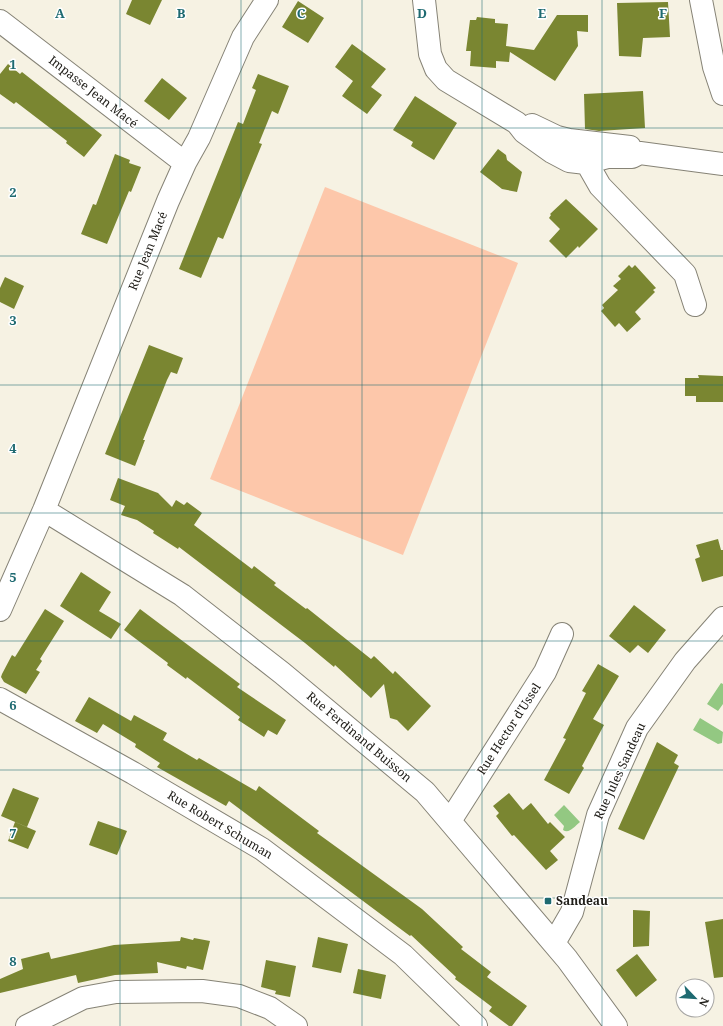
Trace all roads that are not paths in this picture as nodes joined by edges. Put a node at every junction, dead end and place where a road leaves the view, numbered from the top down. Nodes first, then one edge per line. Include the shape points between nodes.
1 (267, 0) edge
2 (424, 0) edge
3 (700, 0) edge
4 (0, 21) edge
5 (723, 94) edge
6 (517, 123) junction
7 (579, 141) junction
8 (640, 154) junction
9 (586, 163) junction
10 (185, 164) junction
11 (723, 164) edge
12 (696, 306) dead end
13 (44, 510) junction
14 (0, 610) edge
15 (723, 618) edge
16 (562, 634) dead end
17 (0, 698) edge
18 (450, 821) junction
19 (554, 943) junction
20 (27, 1026) edge
21 (296, 1026) edge
22 (476, 1026) edge
23 (616, 1026) edge

1 - 10 street, Rue Jean Macé via 243,37
2 - 6 street via 430,54 436,69 446,80
3 - 5 street via 714,68
4 - 10 street, Impasse Jean Macé
6 - 7 street via 530,123 557,137
6 - 9 street via 524,132 552,152 569,160
7 - 8 street via 633,147
7 - 9 street via 580,151
8 - 9 street via 632,157 608,157
8 - 11 street
9 - 12 street via 600,186 685,274
10 - 13 street, Rue Jean Macé
13 - 14 street, Rue Jean Macé
13 - 18 street, Rue Ferdinand Buisson via 182,595 282,673 425,792
15 - 19 street, Rue Jules Sandeau via 685,661 637,728 598,815 572,912
16 - 18 street, Rue Hector d'Ussel via 545,672
17 - 22 street, Rue Robert Schuman via 262,849 403,955
18 - 19 street, Rue Ferdinand Buisson
19 - 23 street, Rue Ferdinand Buisson
20 - 21 street via 84,998 116,992 202,991 239,996 270,1008

